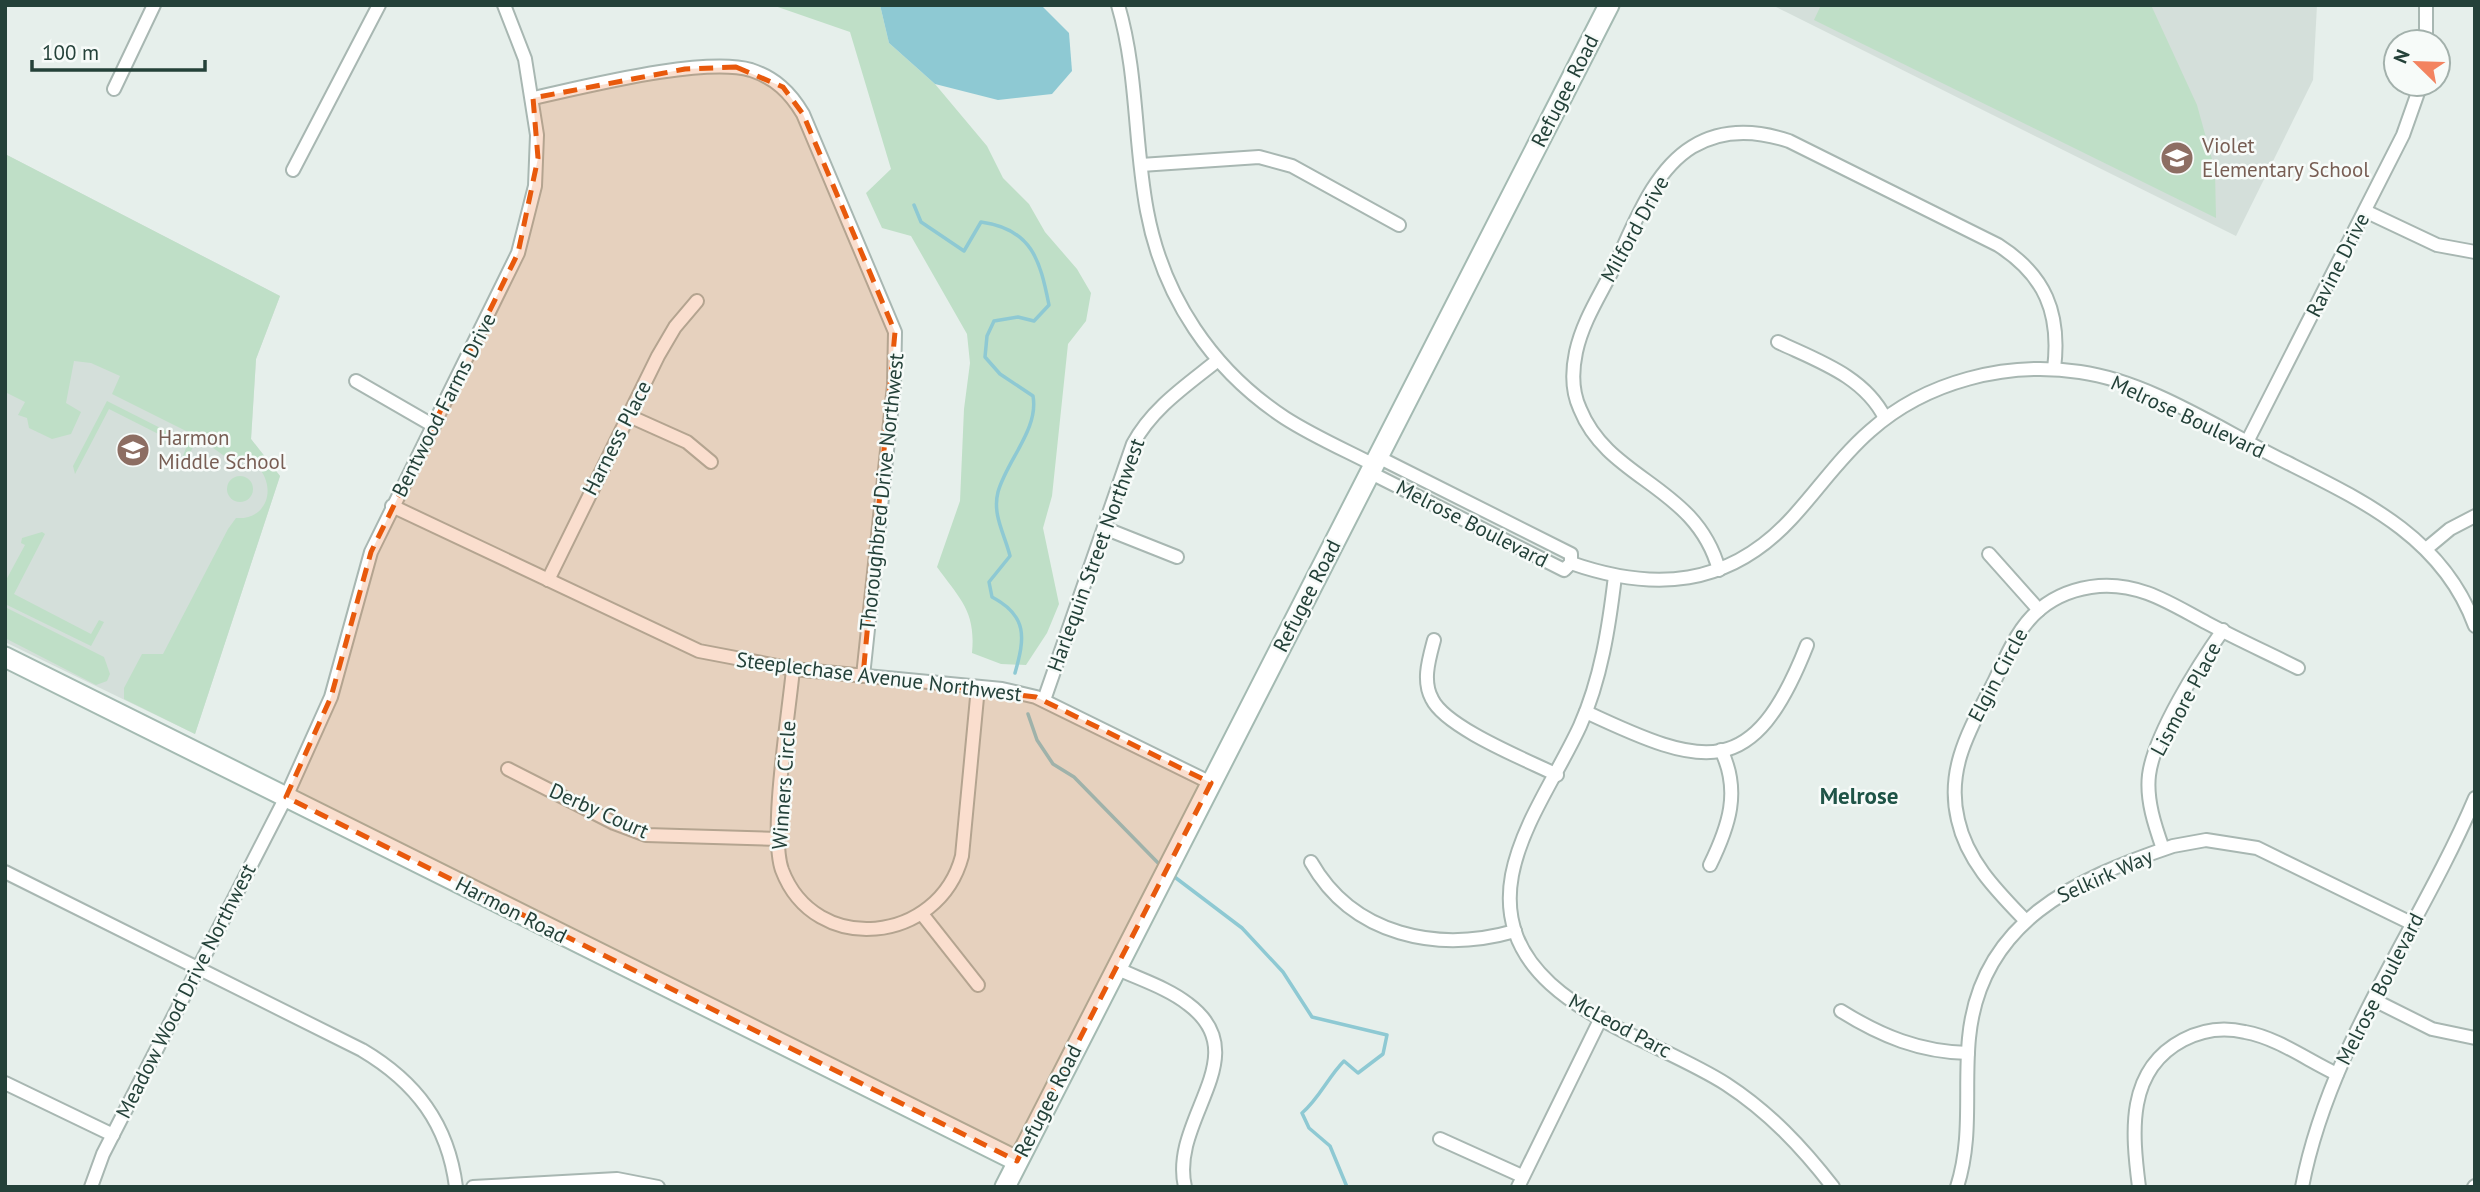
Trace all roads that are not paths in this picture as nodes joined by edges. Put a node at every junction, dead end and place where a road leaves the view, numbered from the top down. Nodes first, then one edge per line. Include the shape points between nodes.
1 (154, 5) edge
2 (379, 5) edge
3 (504, 5) edge
4 (1118, 5) edge
5 (1609, 5) edge
6 (2426, 5) edge
7 (2426, 28) edge
8 (114, 89) dead end
9 (533, 98) junction
10 (2416, 98) edge
11 (1141, 165) junction
12 (293, 170) dead end
13 (2365, 211) junction
14 (1399, 225) dead end
15 (2475, 252) edge
16 (697, 301) dead end
17 (1778, 342) dead end
18 (1217, 360) junction
19 (2054, 369) junction
20 (356, 381) dead end
21 (629, 416) junction
22 (1885, 418) junction
23 (433, 426) junction
24 (2247, 442) junction
25 (711, 462) dead end
26 (1374, 465) junction
27 (392, 506) junction
28 (2475, 516) edge
29 (1104, 528) junction
30 (2426, 549) junction
31 (1989, 554) dead end
32 (1177, 557) dead end
33 (1571, 563) junction
34 (1719, 570) junction
35 (1615, 576) junction
36 (548, 580) junction
37 (2039, 610) junction
38 (2475, 626) edge
39 (2223, 630) junction
40 (1434, 640) dead end
41 (1807, 645) dead end
42 (5, 657) edge
43 (2298, 668) dead end
44 (793, 669) junction
45 (863, 676) junction
46 (978, 687) junction
47 (1044, 699) junction
48 (1586, 712) junction
49 (1721, 750) junction
50 (508, 769) dead end
51 (1557, 775) junction
52 (1211, 783) junction
53 (286, 797) junction
54 (2475, 799) edge
55 (778, 839) junction
56 (2163, 849) junction
57 (1311, 862) dead end
58 (1710, 865) dead end
59 (5, 872) edge
60 (922, 914) junction
61 (2025, 920) junction
62 (2413, 924) junction
63 (1515, 931) junction
64 (197, 968) junction
65 (1116, 968) junction
66 (978, 985) dead end
67 (2374, 1000) junction
68 (1841, 1011) dead end
69 (1601, 1018) junction
70 (2475, 1038) edge
71 (1968, 1053) junction
72 (2337, 1074) junction
73 (5, 1083) edge
74 (113, 1135) junction
75 (1440, 1139) dead end
76 (1017, 1161) junction
77 (1520, 1181) edge
78 (91, 1187) edge
79 (456, 1187) edge
80 (474, 1187) edge
81 (658, 1187) edge
82 (1005, 1187) edge
83 (1185, 1187) edge
84 (1833, 1187) edge
85 (1957, 1187) edge
86 (2139, 1187) edge
87 (2302, 1187) edge

1 - 8 street
2 - 12 street
3 - 9 street, Bentwood Farms Drive via 525,59
4 - 11 street via 1131,56
5 - 26 main road, Refugee Road
6 - 7 street
9 - 23 street, Bentwood Farms Drive via 537,167 518,253
9 - 45 street, Thoroughbred Drive Northwest via 685,69 727,67 768,77 793,98 803,114 895,332 894,385
10 - 13 street, Ravine Drive
11 - 14 street via 1259,157 1276,160
11 - 18 street via 1147,211 1163,268 1185,315
13 - 15 street via 2437,245
13 - 24 street, Ravine Drive
16 - 21 street, Harness Place via 675,327
17 - 22 street via 1855,381
18 - 26 street via 1282,416
18 - 29 street, Harlequin Street Northwest via 1143,427
19 - 22 street, Melrose Boulevard via 1970,378
19 - 24 street, Melrose Boulevard via 2131,386
19 - 34 street, Milford Drive via 2054,320 2043,289 2024,264 1997,245 1771,135 1737,132 1689,149 1655,186 1592,307 1575,355 1574,389 1595,436 1692,517 1707,537
20 - 23 street
21 - 25 street via 687,442
21 - 36 street, Harness Place
22 - 34 street, Melrose Boulevard via 1775,535
23 - 27 street, Bentwood Farms Drive
24 - 30 street, Melrose Boulevard via 2372,506
26 - 33 street, Melrose Boulevard via 1571,554
26 - 33 street, Melrose Boulevard via 1564,570
26 - 52 main road, Refugee Road
27 - 36 street, Steeplechase Avenue Northwest
27 - 53 street, Bentwood Farms Drive via 371,552 331,697
28 - 30 street
29 - 32 street
29 - 47 street, Harlequin Street Northwest
30 - 38 street, Melrose Boulevard via 2460,595
31 - 37 street
33 - 35 street, Melrose Boulevard
34 - 35 street, Melrose Boulevard via 1672,581
35 - 48 street, McLeod Parc via 1597,683
36 - 44 street, Steeplechase Avenue Northwest via 699,651
37 - 39 street, Elgin Circle via 2068,592 2118,586 2165,599
37 - 61 street, Elgin Circle via 2015,638 1971,724 1959,755 1954,789 1958,823 1971,854
39 - 43 street, Elgin Circle
39 - 56 street, Lismore Place via 2188,686 2149,775 2151,807
40 - 51 street via 1428,688 1442,713
41 - 49 street via 1786,695 1768,721 1745,741
42 - 53 main road, Harmon Road
44 - 45 street, Steeplechase Avenue Northwest
44 - 55 street, Winners Circle
45 - 46 street, Steeplechase Avenue Northwest
46 - 47 street, Steeplechase Avenue Northwest
46 - 60 street, Winners Circle via 962,856 950,887
47 - 52 street, Steeplechase Avenue Northwest
48 - 49 street via 1664,746 1697,753
48 - 51 street, McLeod Parc
49 - 58 street via 1731,774 1733,799
50 - 55 street, Derby Court via 646,835
51 - 63 street, McLeod Parc via 1525,835 1512,874 1510,908
52 - 65 main road, Refugee Road
53 - 64 street, Meadow Wood Drive Northwest
53 - 76 main road, Harmon Road
54 - 62 street, Melrose Boulevard
55 - 60 street, Winners Circle via 778,857 792,887 830,920 878,929 896,927
56 - 61 street, Selkirk Way via 2059,894
56 - 62 street, Selkirk Way via 2206,840 2240,843
57 - 63 street via 1344,902 1403,935 1451,942
59 - 64 street
60 - 66 street
61 - 71 street, Selkirk Way via 1984,980 1973,1013
62 - 67 street, Melrose Boulevard
63 - 69 street, McLeod Parc via 1548,983
64 - 74 street, Meadow Wood Drive Northwest
64 - 79 street via 362,1050 405,1080 437,1120 450,1152
65 - 76 main road, Refugee Road
65 - 83 street via 1186,1002 1210,1031 1215,1046 1214,1072 1188,1131 1182,1166
67 - 70 street via 2432,1029
67 - 72 street, Melrose Boulevard
68 - 71 street via 1901,1042 1934,1051
69 - 77 street
69 - 84 street, McLeod Parc via 1686,1061 1754,1104 1806,1152
71 - 85 street, Selkirk Way via 1968,1138
72 - 86 street via 2246,1032 2213,1030 2182,1041 2155,1061 2140,1089 2133,1121
72 - 87 street, Melrose Boulevard via 2315,1133
73 - 74 street
74 - 78 street, Meadow Wood Drive Northwest
75 - 77 street
76 - 82 main road, Refugee Road
80 - 81 street via 617,1179

